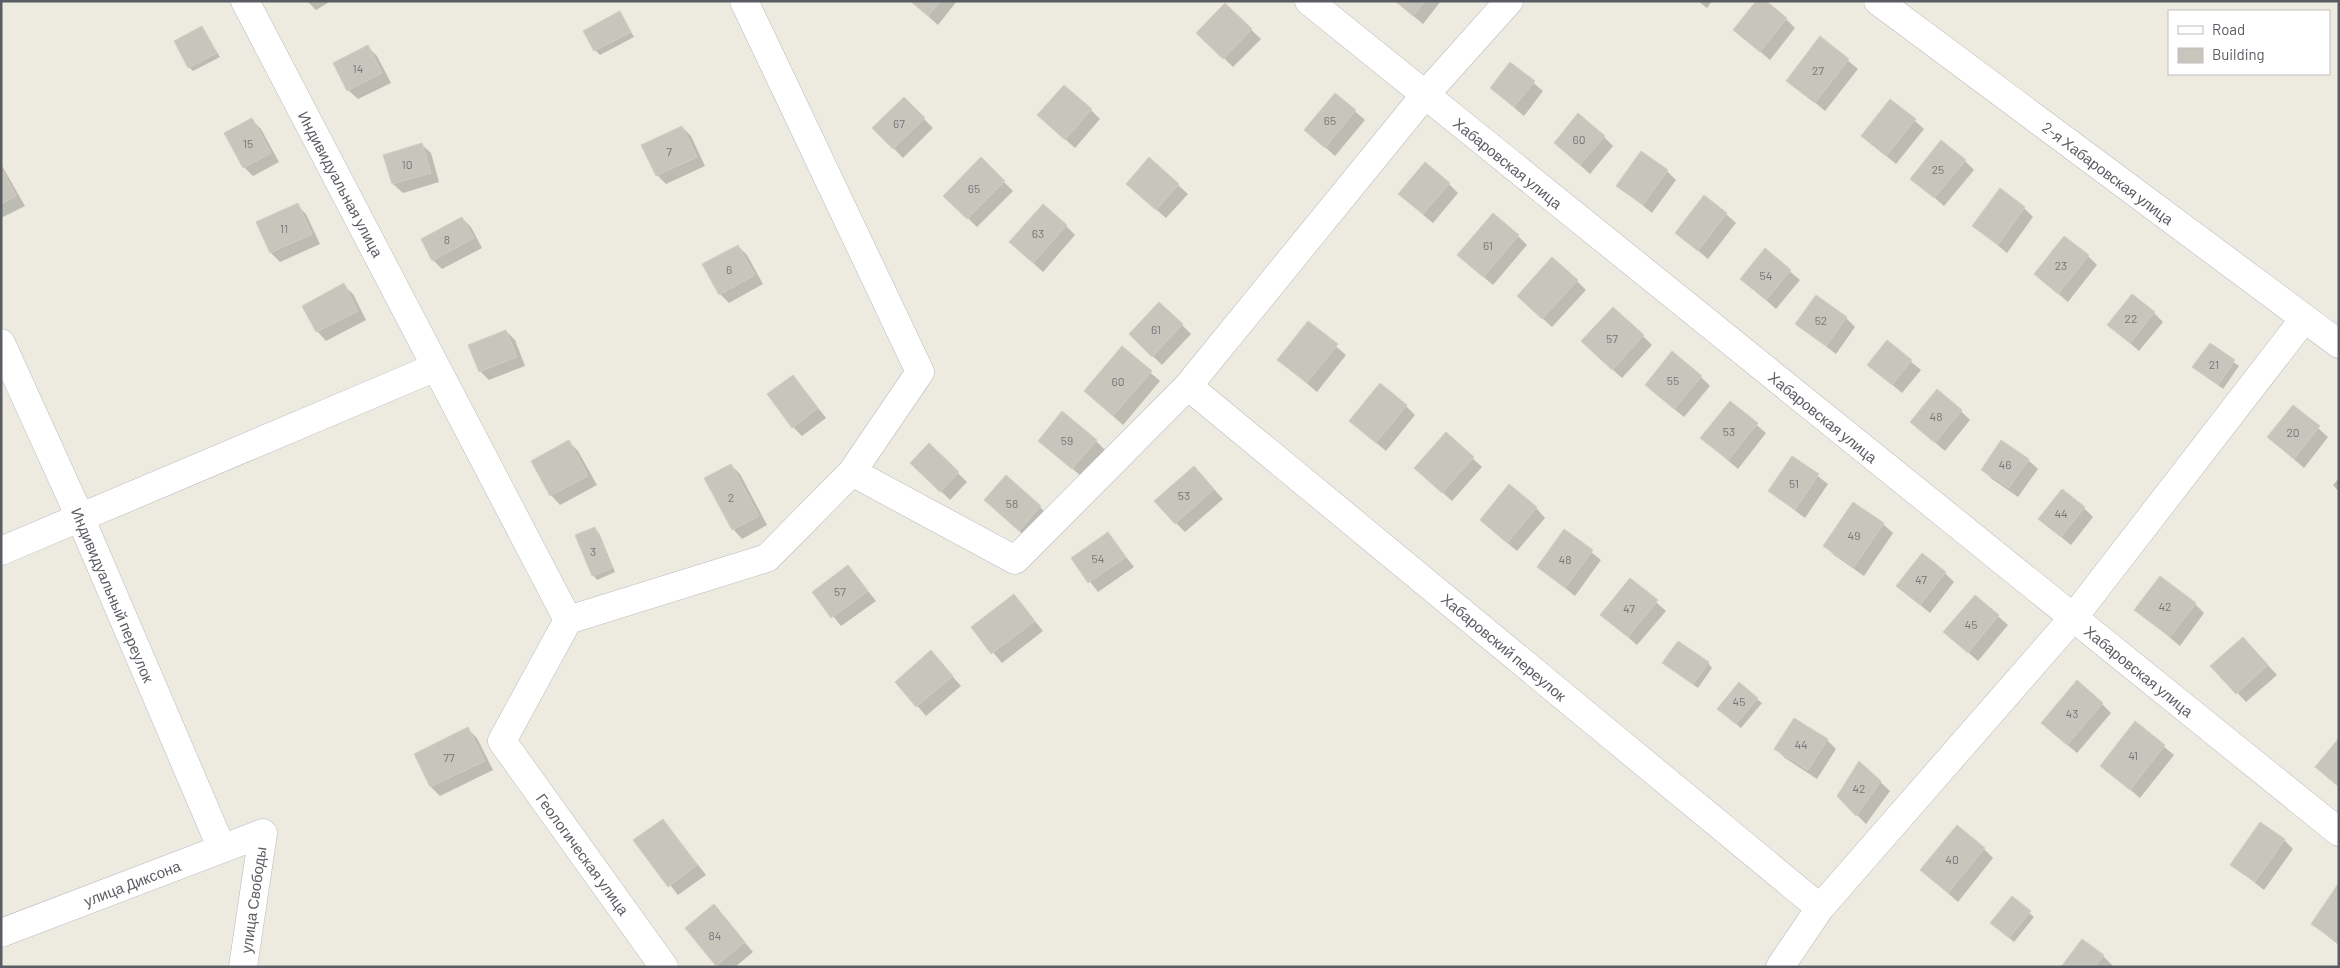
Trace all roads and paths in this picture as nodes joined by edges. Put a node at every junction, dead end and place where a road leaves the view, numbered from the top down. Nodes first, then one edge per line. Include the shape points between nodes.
1 (245, 1) edge
2 (744, 1) edge
3 (1309, 1) edge
4 (1509, 1) edge
5 (1878, 1) edge
6 (1424, 96) junction
7 (2304, 319) junction
8 (1, 343) edge
9 (2339, 344) edge
10 (436, 367) junction
11 (1188, 386) junction
12 (852, 472) junction
13 (80, 518) junction
14 (1, 551) edge
15 (2073, 618) junction
16 (568, 620) junction
17 (2339, 832) edge
18 (263, 833) joint
19 (222, 849) junction
20 (1820, 908) junction
21 (1, 933) edge
22 (243, 967) edge
23 (664, 967) edge
24 (1780, 967) edge

1 - 10 street, Индивидуальная улица
2 - 12 street via 920,372
3 - 6 street, Хабаровская улица
4 - 6 street
5 - 7 street, 2-я Хабаровская улица
6 - 11 street
6 - 15 street, Хабаровская улица
7 - 9 street, 2-я Хабаровская улица
7 - 15 street
8 - 13 street, Индивидуальный переулок
10 - 13 street
10 - 16 street, Индивидуальная улица
11 - 12 street via 1015,560
11 - 20 street, Хабаровский переулок
12 - 16 street via 767,558
13 - 14 street
13 - 19 street, Индивидуальный переулок
15 - 17 street, Хабаровская улица
15 - 20 street
16 - 23 street, Геологическая улица via 502,741
18 - 19 street, улица Диксона
18 - 22 street, улица Свободы
19 - 21 street, улица Диксона
20 - 24 street

